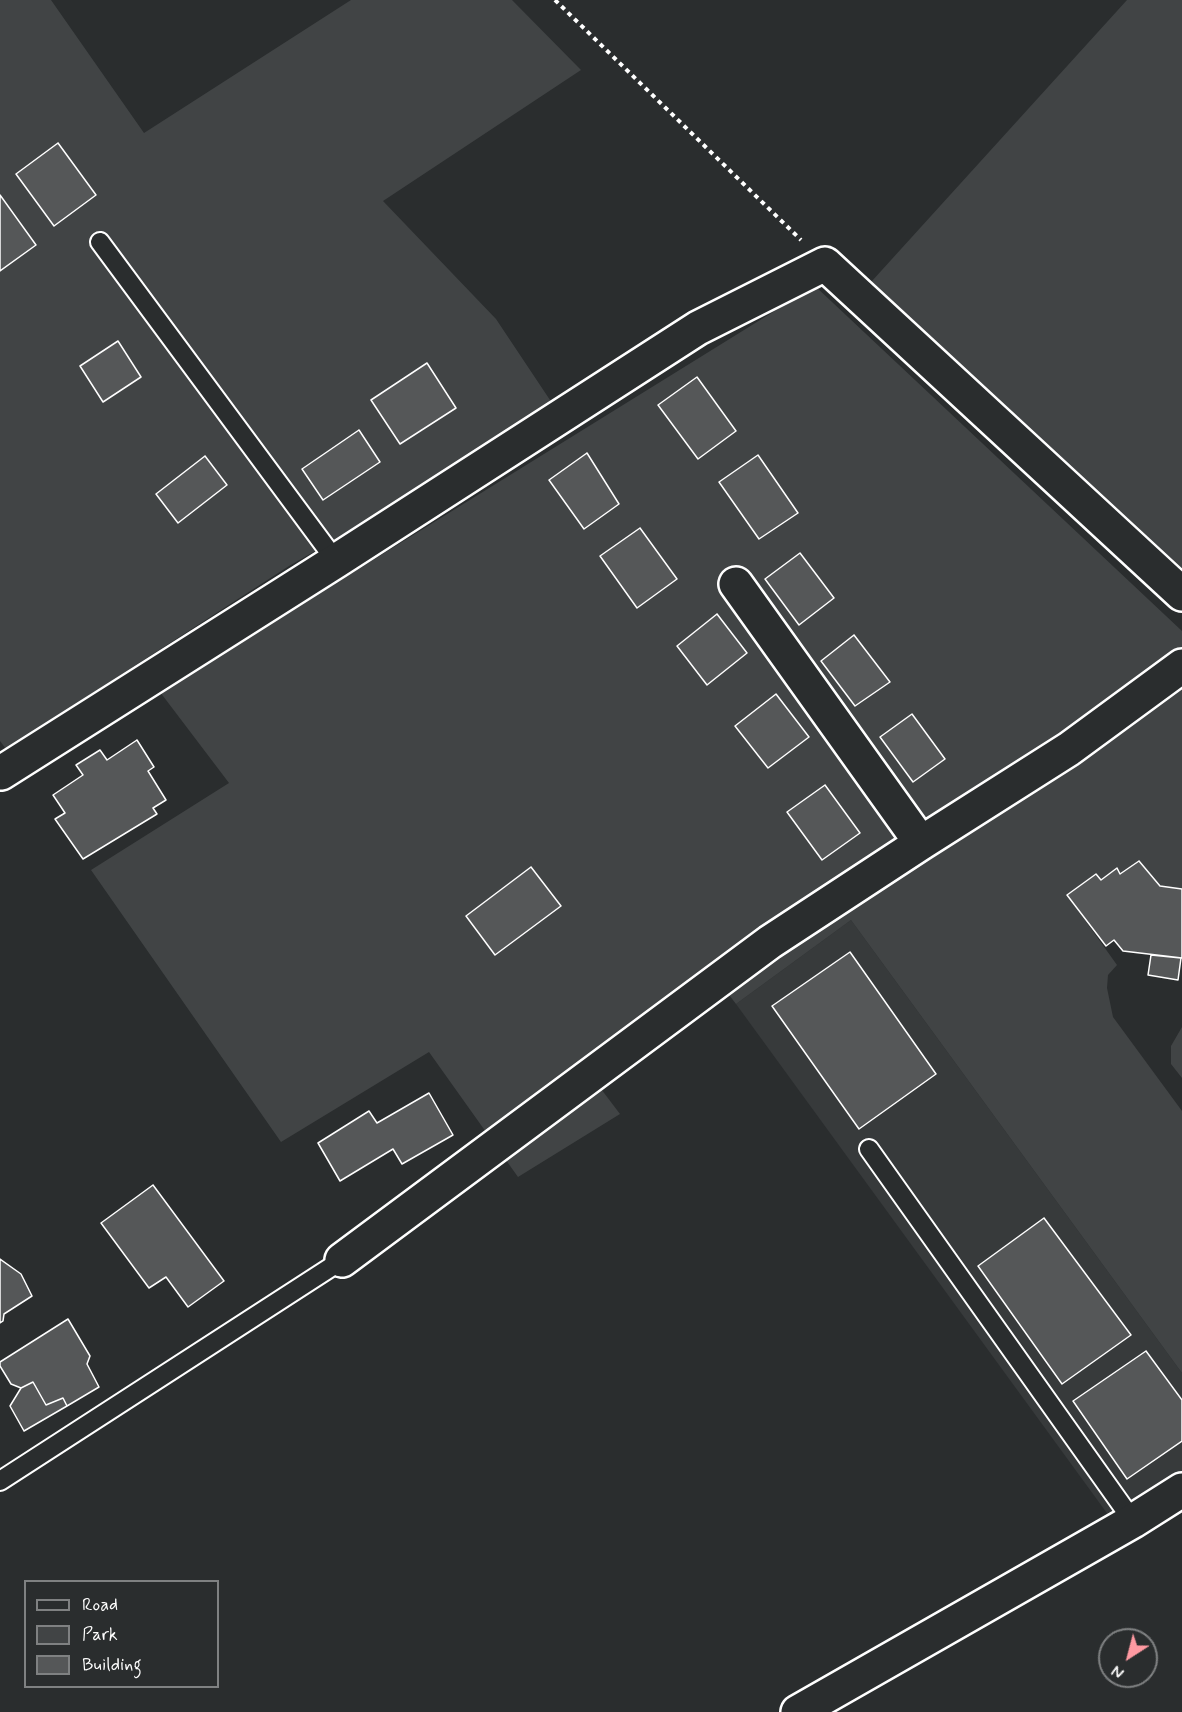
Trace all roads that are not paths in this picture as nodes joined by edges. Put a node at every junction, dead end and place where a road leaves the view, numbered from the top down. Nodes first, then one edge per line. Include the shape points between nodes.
1 (100, 242) dead end
2 (336, 561) junction
3 (736, 584) dead end
4 (1182, 594) edge
5 (1182, 666) edge
6 (0, 773) edge
7 (921, 843) junction
8 (869, 1149) dead end
9 (342, 1260) joint
10 (0, 1481) edge
11 (1182, 1490) edge
12 (1133, 1521) junction
13 (798, 1712) edge

1 - 2 lane
2 - 4 street via 699,328 825,264
2 - 6 street
3 - 7 street
5 - 7 street via 1069,749
7 - 9 street via 770,942
8 - 12 lane
9 - 10 lane
11 - 12 street
12 - 13 street

